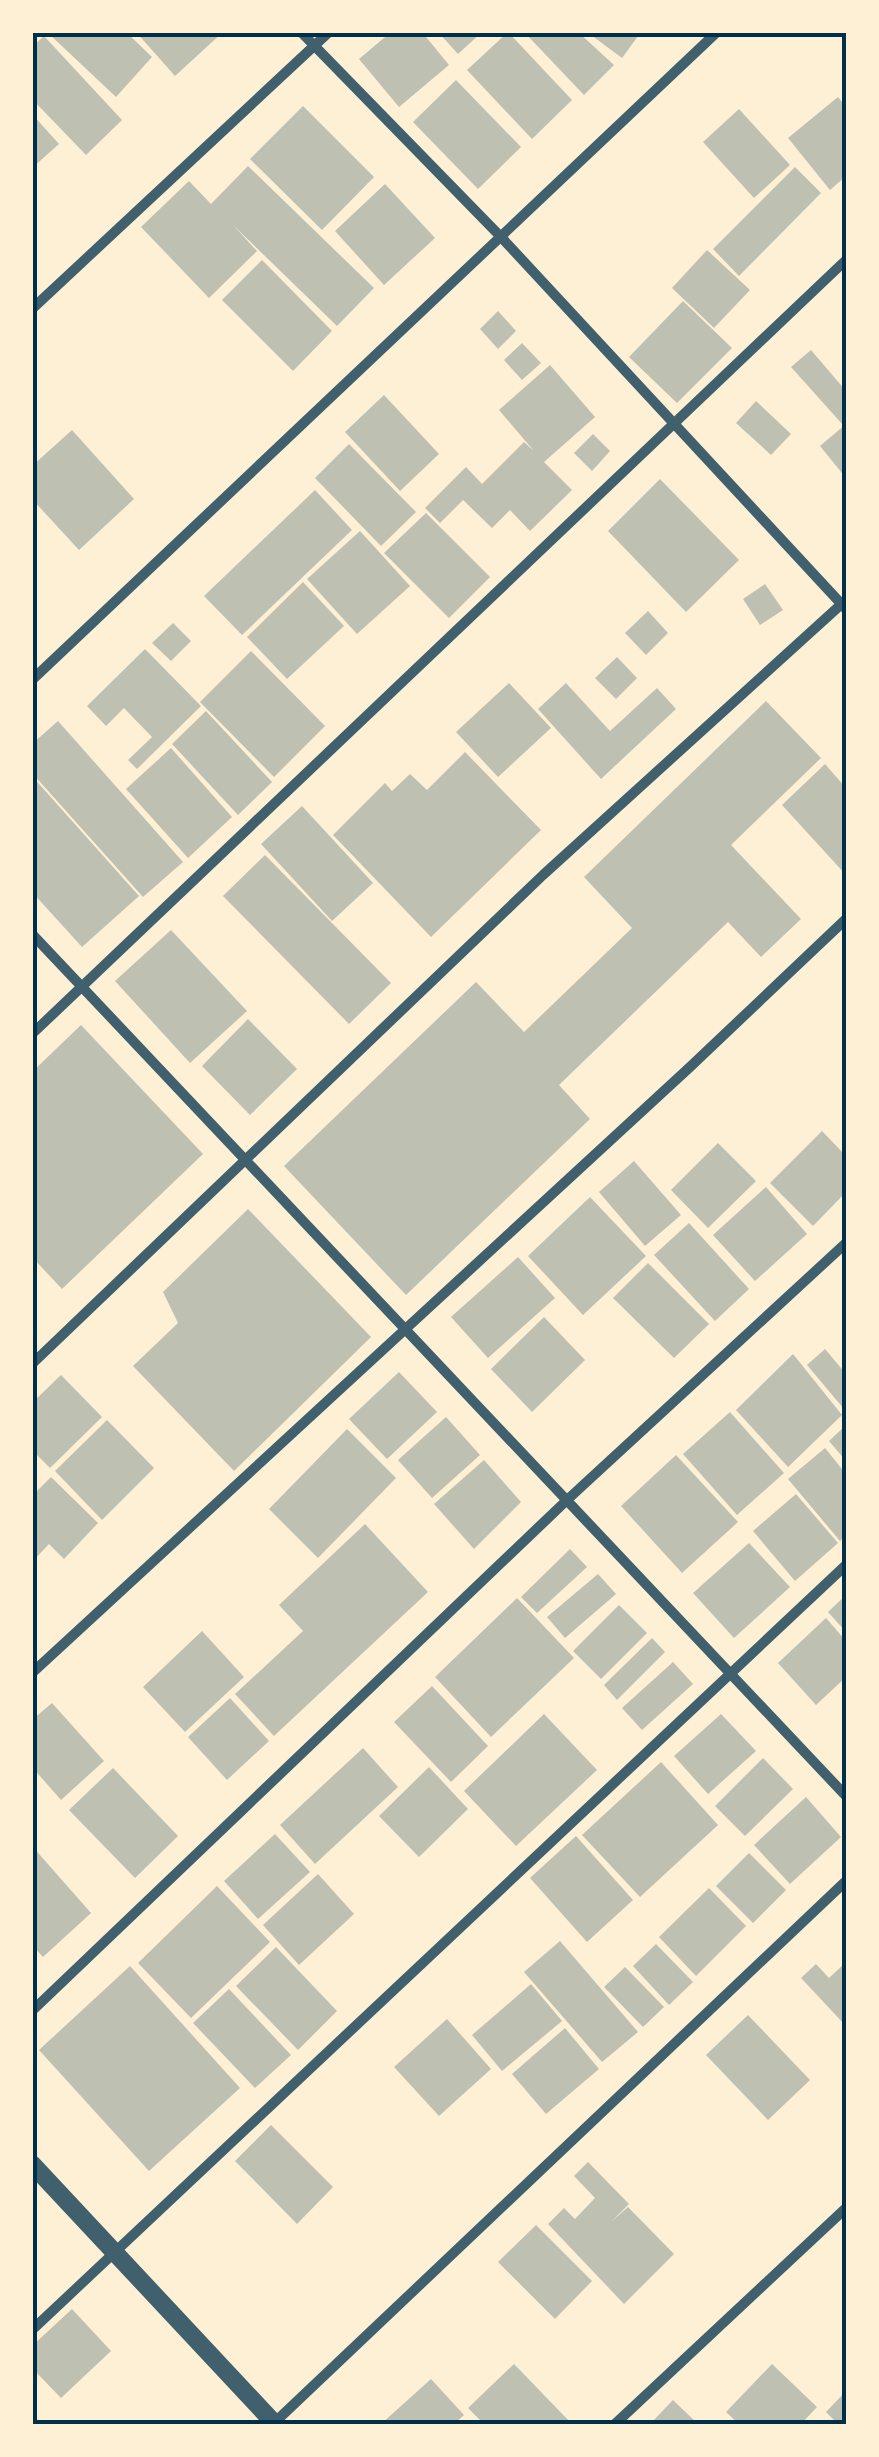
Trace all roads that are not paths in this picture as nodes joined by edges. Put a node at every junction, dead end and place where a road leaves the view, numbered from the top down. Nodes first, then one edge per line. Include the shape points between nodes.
1 (302, 32) edge
2 (329, 32) edge
3 (718, 32) edge
4 (314, 46) junction
5 (501, 237) junction
6 (846, 260) edge
7 (32, 309) edge
8 (675, 425) junction
9 (845, 605) edge
10 (32, 680) edge
11 (846, 918) edge
12 (32, 934) edge
13 (82, 986) junction
14 (32, 1034) edge
15 (246, 1159) junction
16 (846, 1243) edge
17 (406, 1330) junction
18 (32, 1364) edge
19 (567, 1500) junction
20 (846, 1565) edge
21 (32, 1673) edge
22 (730, 1673) junction
23 (846, 1796) edge
24 (846, 1881) edge
25 (32, 2011) edge
26 (32, 2164) edge
27 (846, 2208) edge
28 (116, 2252) junction
29 (32, 2330) edge
30 (274, 2424) edge
31 (615, 2424) edge

1 - 4 street
2 - 4 street
3 - 5 street
4 - 5 street
4 - 7 street
5 - 8 street
5 - 10 street
6 - 8 street
8 - 9 street
8 - 13 street
9 - 15 street via 543,875
11 - 17 street
12 - 13 street
13 - 14 street
13 - 15 street
15 - 17 street
15 - 18 street
16 - 19 street
17 - 19 street
17 - 21 street
19 - 22 street
19 - 25 street
20 - 22 street
22 - 23 street
22 - 28 street
24 - 30 street
26 - 28 street
27 - 31 street
28 - 29 street
28 - 30 street

